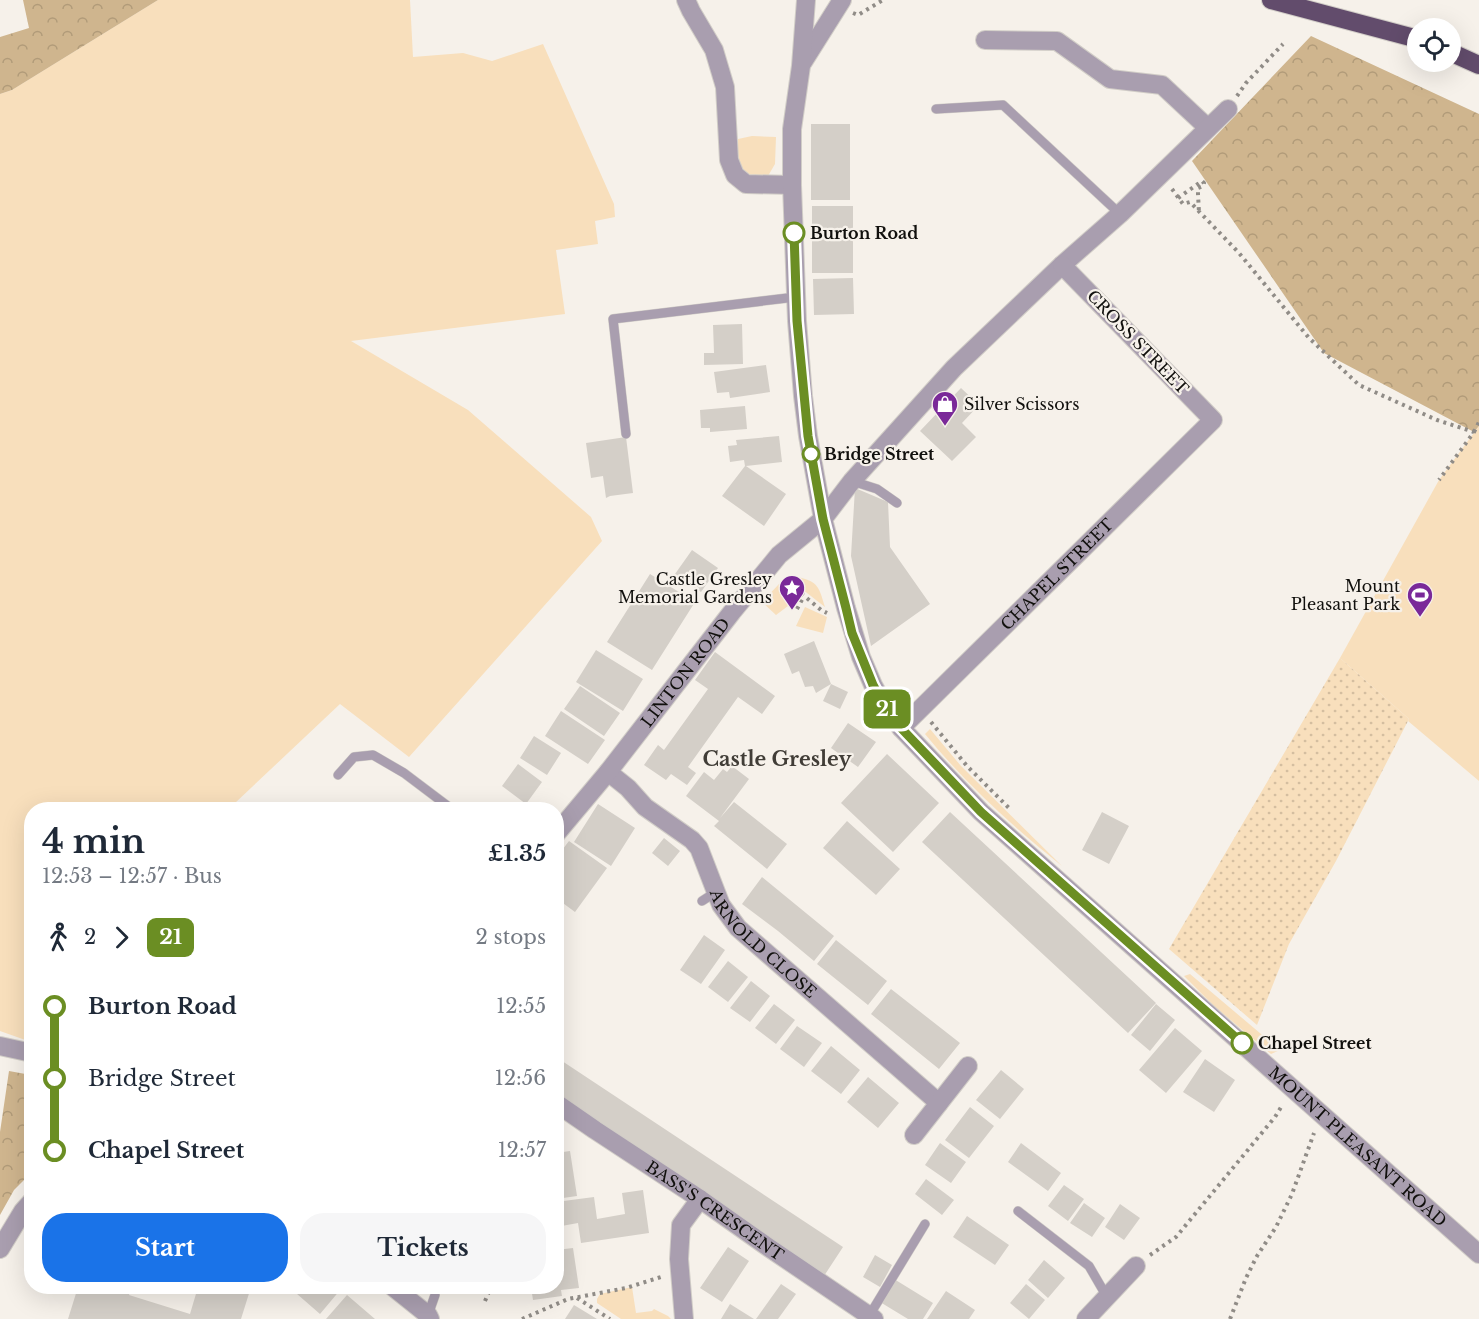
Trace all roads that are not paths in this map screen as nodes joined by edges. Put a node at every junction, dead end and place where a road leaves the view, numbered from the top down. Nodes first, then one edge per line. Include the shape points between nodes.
1 (686, 0) edge
2 (806, 0) edge
3 (842, 0) edge
4 (1271, 0) edge
5 (1407, 36) edge
6 (985, 40) dead end
7 (1461, 57) edge
8 (1479, 65) edge
9 (801, 66) junction
10 (936, 109) dead end
11 (1228, 109) road end
12 (1208, 128) junction
13 (792, 185) junction
14 (1120, 214) junction
15 (1062, 265) junction
16 (796, 297) junction
17 (1214, 420) joint
18 (626, 434) dead end
19 (852, 481) junction
20 (897, 503) dead end
21 (823, 519) junction
22 (901, 728) junction
23 (608, 772) junction
24 (338, 775) dead end
25 (442, 802) edge
26 (564, 824) edge
27 (0, 1046) edge
28 (24, 1051) edge
29 (968, 1066) dead end
30 (939, 1103) junction
31 (564, 1109) edge
32 (914, 1136) dead end
33 (700, 1199) junction
34 (24, 1210) edge
35 (1018, 1211) dead end
36 (925, 1224) dead end
37 (0, 1249) edge
38 (1479, 1254) edge
39 (1136, 1266) road end
40 (401, 1294) edge
41 (435, 1295) dead end
42 (1107, 1297) junction
43 (429, 1317) edge
44 (871, 1317) edge
45 (684, 1319) edge
46 (1086, 1319) edge

1 - 13 street via 714,50 725,87 729,160 735,175 746,184
2 - 9 street
3 - 9 street
4 - 5 highway
6 - 12 street via 1057,41 1110,79 1162,85
7 - 8 highway
9 - 13 street via 792,129
10 - 14 lane via 1002,105
11 - 12 street
12 - 14 street
13 - 16 street
14 - 15 street
15 - 17 street, CROSS STREET
15 - 19 street via 954,368
16 - 18 lane via 613,319
16 - 21 street via 803,396
17 - 22 street, CHAPEL STREET
19 - 20 lane via 877,489
19 - 21 street
21 - 22 street, MOUNT PLEASANT ROAD via 861,657 885,707
21 - 23 street, LINTON ROAD via 779,555
22 - 38 street, MOUNT PLEASANT ROAD via 981,812
23 - 26 street, LINTON ROAD
23 - 30 street, ARNOLD CLOSE via 645,807 699,848 709,896 721,904 738,928
24 - 25 lane via 354,757 373,755
27 - 28 street
29 - 30 street
30 - 32 street
31 - 33 street, BASS'S CRESCENT
33 - 44 street, BASS'S CRESCENT
33 - 45 street via 681,1226 679,1259
34 - 37 street
35 - 42 lane via 1089,1266
36 - 44 lane
39 - 42 street
40 - 43 street
41 - 43 lane
42 - 46 street

